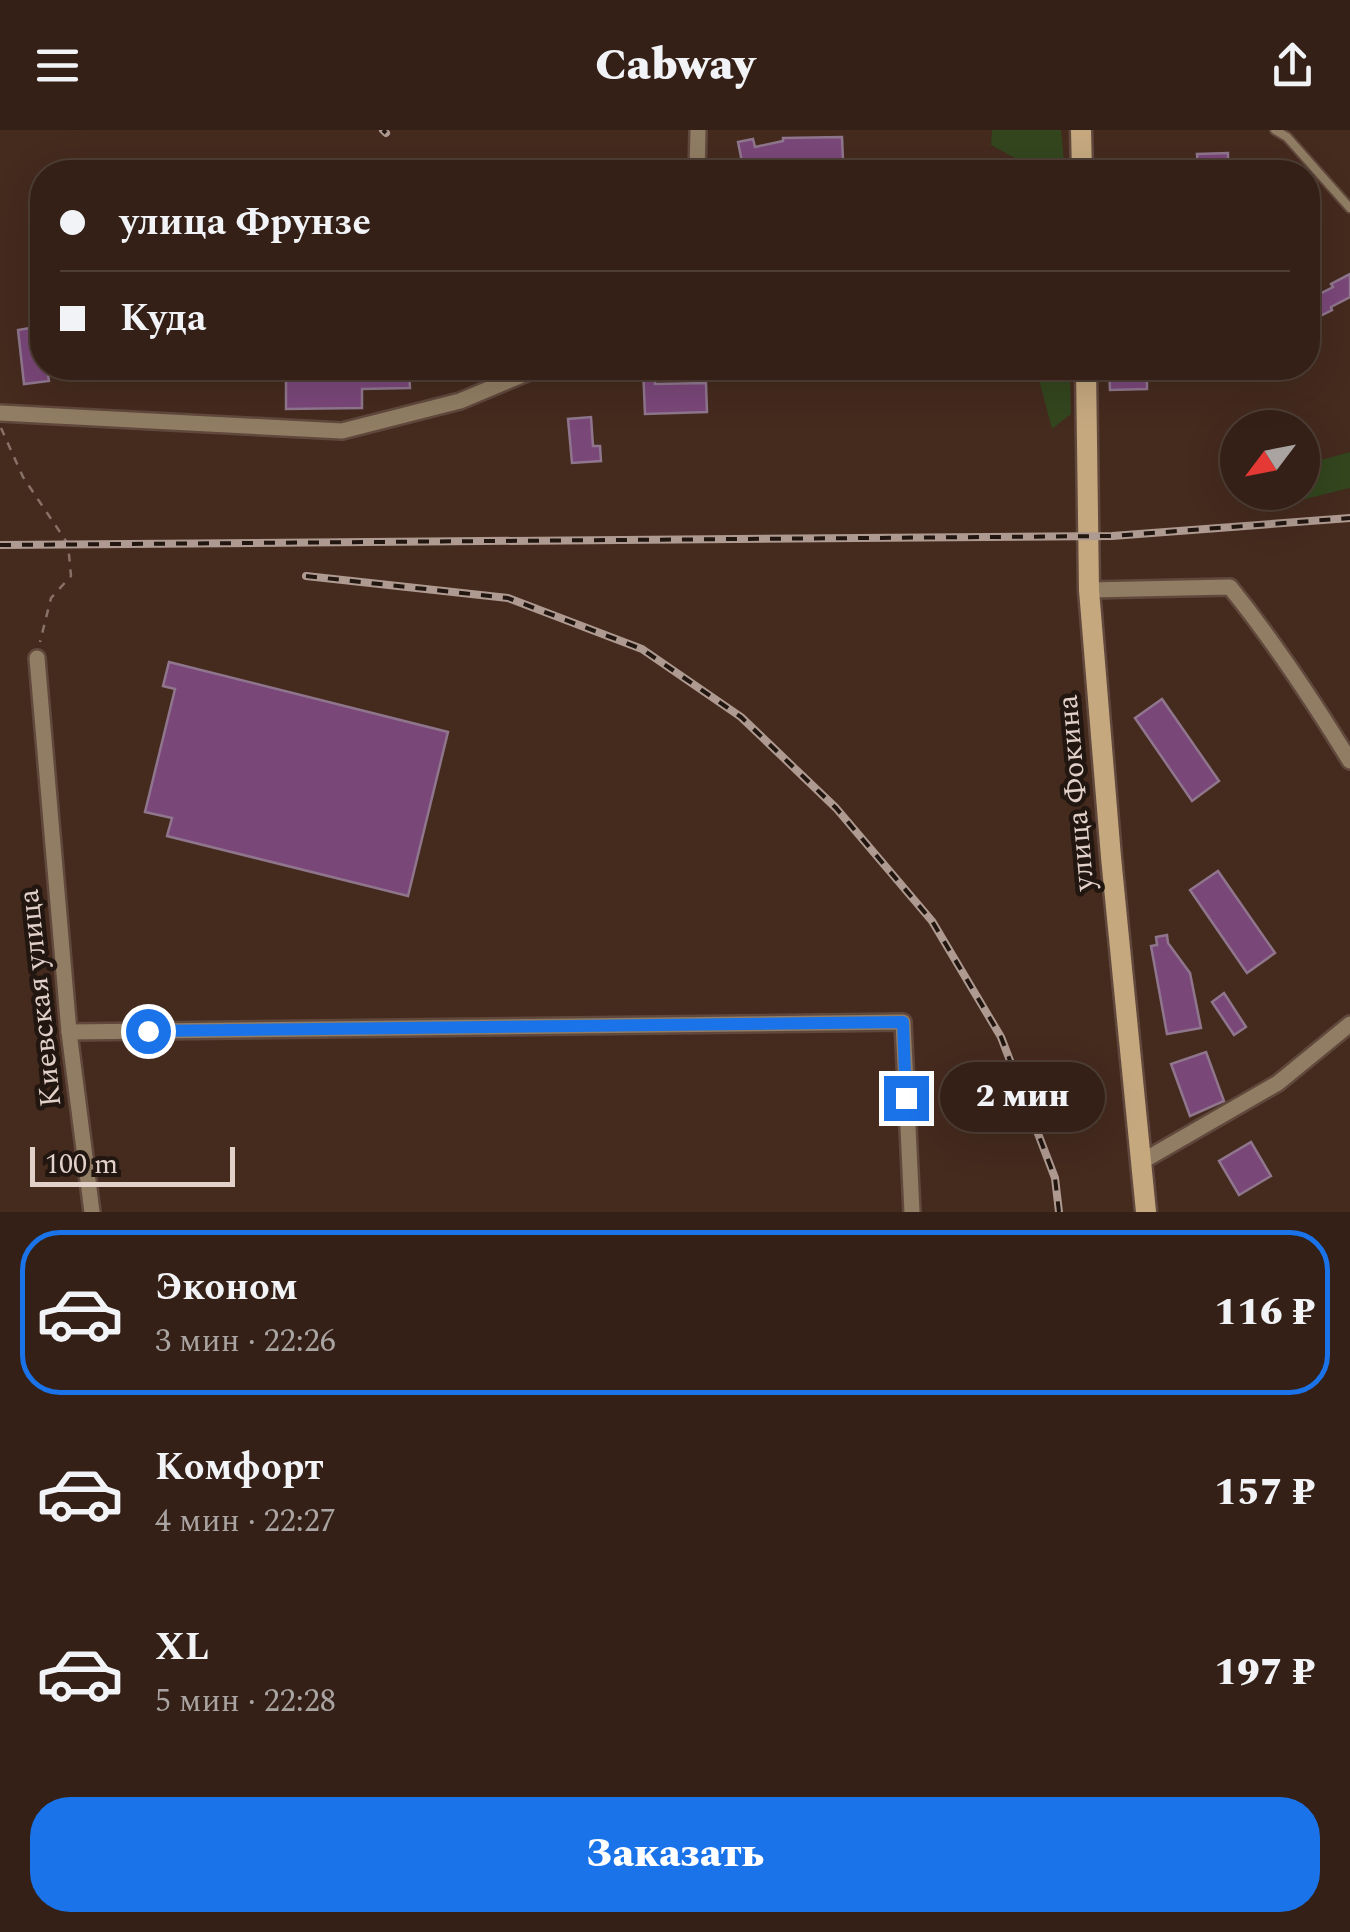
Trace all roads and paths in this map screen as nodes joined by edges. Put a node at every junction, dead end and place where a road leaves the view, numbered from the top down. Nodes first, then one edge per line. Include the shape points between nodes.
1 (698, 130) edge
2 (1082, 130) edge
3 (1276, 130) edge
4 (697, 160) edge
5 (1082, 160) edge
6 (1308, 160) edge
7 (1320, 174) edge
8 (1350, 208) edge
9 (510, 380) edge
10 (1086, 380) edge
11 (0, 414) edge
12 (0, 426) edge
13 (1089, 590) junction
14 (37, 658) joint
15 (1350, 760) edge
16 (1350, 1024) edge
17 (69, 1032) junction
18 (1140, 1162) junction
19 (92, 1212) edge
20 (912, 1212) edge
21 (1146, 1212) edge

1 - 4 street
2 - 5 main road
3 - 6 lane
7 - 8 lane
9 - 11 street via 460,401 342,431
10 - 13 main road, улица Фокина
12 - 14 path via 23,477 68,544 71,576 51,598
13 - 15 street via 1230,587 1269,634
13 - 18 main road, улица Фокина
14 - 17 street, Киевская улица
16 - 18 street via 1278,1083
17 - 19 street, Киевская улица
17 - 20 street via 903,1022
18 - 21 main road, улица Фокина

